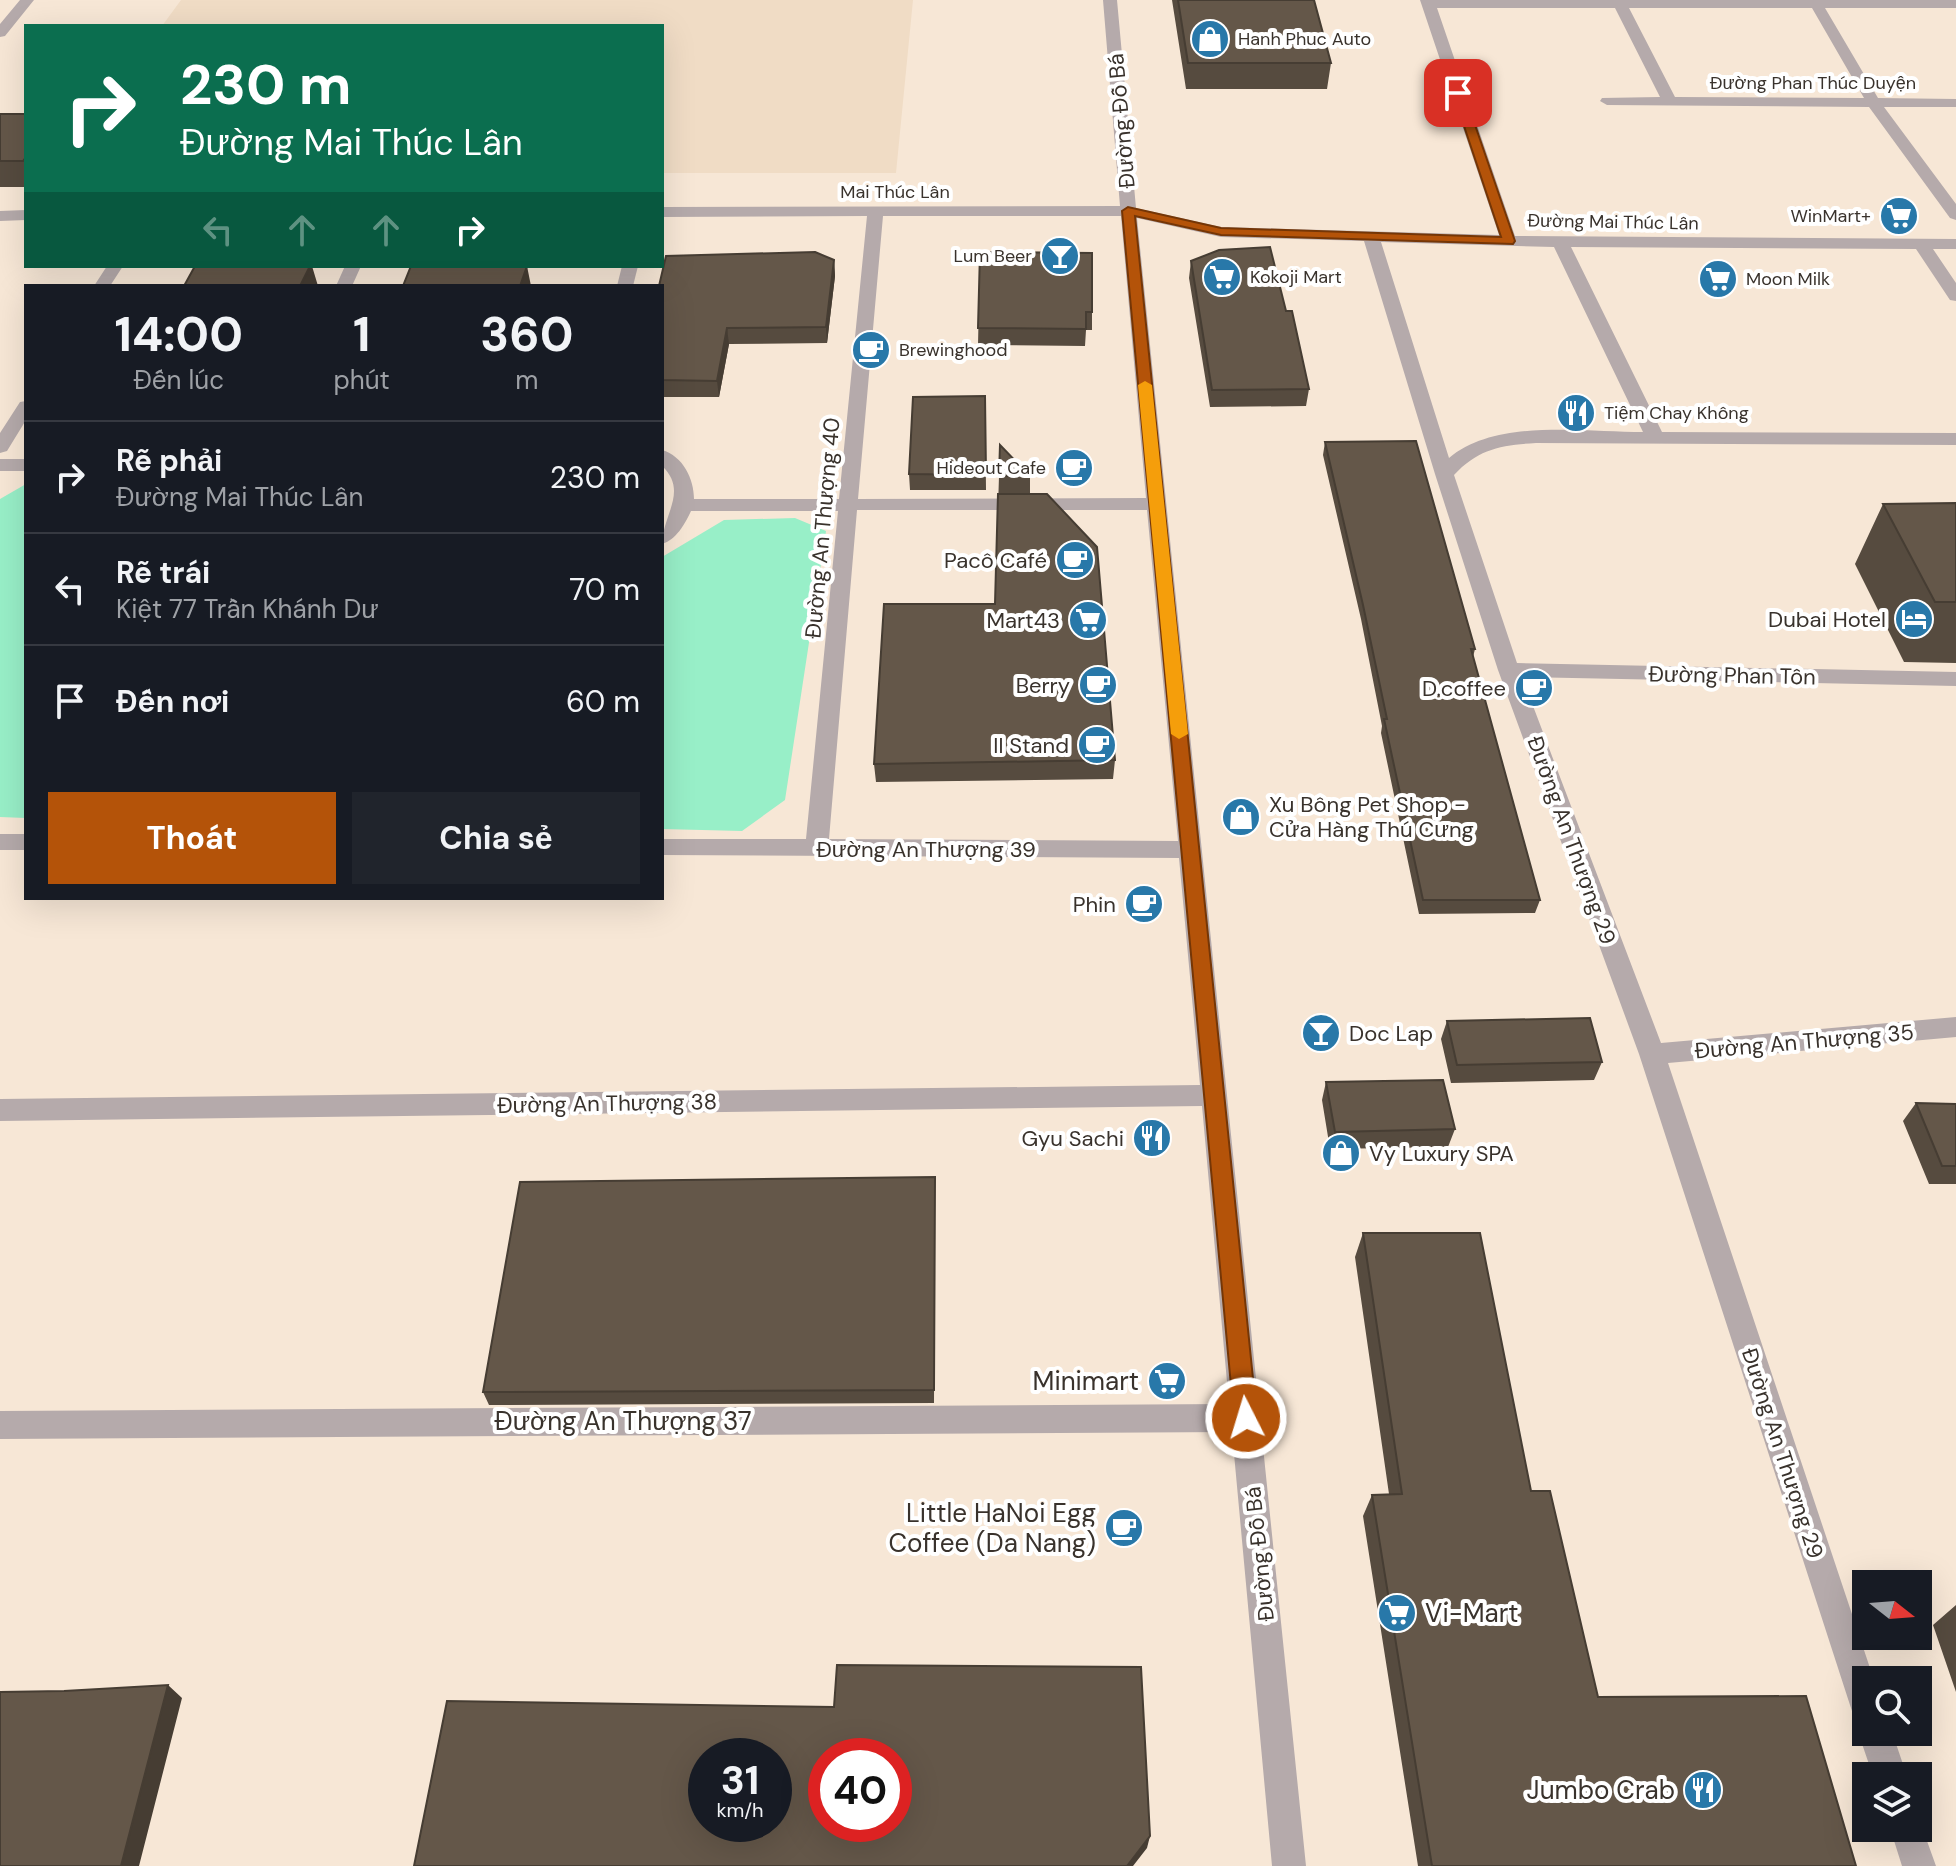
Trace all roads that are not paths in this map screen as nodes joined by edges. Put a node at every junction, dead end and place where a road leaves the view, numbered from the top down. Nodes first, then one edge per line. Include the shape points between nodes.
1 (27, 0) edge
2 (1110, 0) edge
3 (1619, 1) edge
4 (1815, 1) edge
5 (1428, 2) edge
6 (1956, 4) edge
7 (0, 33) edge
8 (1607, 101) dead end
9 (1670, 102) junction
10 (1874, 103) junction
11 (1956, 103) edge
12 (1128, 211) junction
13 (664, 212) edge
14 (875, 212) junction
15 (24, 215) edge
16 (1956, 215) edge
17 (0, 216) edge
18 (1371, 236) junction
19 (1509, 241) junction
20 (1560, 242) junction
21 (1956, 244) edge
22 (1922, 245) junction
23 (1956, 296) edge
24 (24, 409) edge
25 (1655, 437) junction
26 (1956, 439) edge
27 (0, 447) edge
28 (664, 457) edge
29 (0, 465) edge
30 (24, 465) edge
31 (1444, 474) junction
32 (1157, 504) junction
33 (685, 505) junction
34 (848, 505) junction
35 (664, 536) edge
36 (1509, 670) junction
37 (1956, 679) edge
38 (0, 842) edge
39 (24, 842) edge
40 (664, 847) edge
41 (817, 848) junction
42 (1191, 850) junction
43 (1956, 1027) edge
44 (1652, 1054) junction
45 (1215, 1095) junction
46 (0, 1110) edge
47 (1246, 1418) junction
48 (0, 1425) edge
49 (1853, 1666) edge
50 (1911, 1842) edge
51 (1289, 1866) edge
52 (1919, 1866) edge

1 - 7 street
2 - 12 street, Đường Đỗ Bá
3 - 4 street
3 - 5 street
3 - 9 street
4 - 6 street
4 - 10 street
5 - 19 street
8 - 9 street, Đường Phan Thúc Duyện
9 - 10 street, Đường Phan Thúc Duyện
10 - 11 street, Đường Phan Thúc Duyện
10 - 16 street
12 - 14 street, Mai Thúc Lân
12 - 18 street, Đường Mai Thúc Lân via 1221,232
12 - 32 street, Đường Đỗ Bá
13 - 14 street, Mai Thúc Lân
14 - 34 street, Đường An Thượng 40
15 - 17 street
18 - 19 street, Đường Mai Thúc Lân
18 - 31 street, Đường An Thượng 29
19 - 20 street, Đường Mai Thúc Lân
20 - 22 street, Đường Mai Thúc Lân
20 - 25 street
21 - 22 street, Đường Mai Thúc Lân
22 - 23 street
24 - 27 street
25 - 26 street
25 - 31 street via 1485,442 1463,453
28 - 33 street via 685,483
29 - 30 street
31 - 36 street, Đường An Thượng 29
32 - 34 street
32 - 42 street, Đường Đỗ Bá
33 - 34 street
33 - 35 street
34 - 41 street, Đường An Thượng 40
36 - 37 street, Đường Phan Tôn
36 - 44 street, Đường An Thượng 29
38 - 39 street
40 - 41 street, Đường An Thượng 39
41 - 42 street, Đường An Thượng 39
42 - 45 street, Đường Đỗ Bá
43 - 44 street, Đường An Thượng 35
44 - 49 street, Đường An Thượng 29
45 - 46 street, Đường An Thượng 38
45 - 47 street, Đường Đỗ Bá
47 - 48 street, Đường An Thượng 37
47 - 51 street, Đường Đỗ Bá
50 - 52 street

